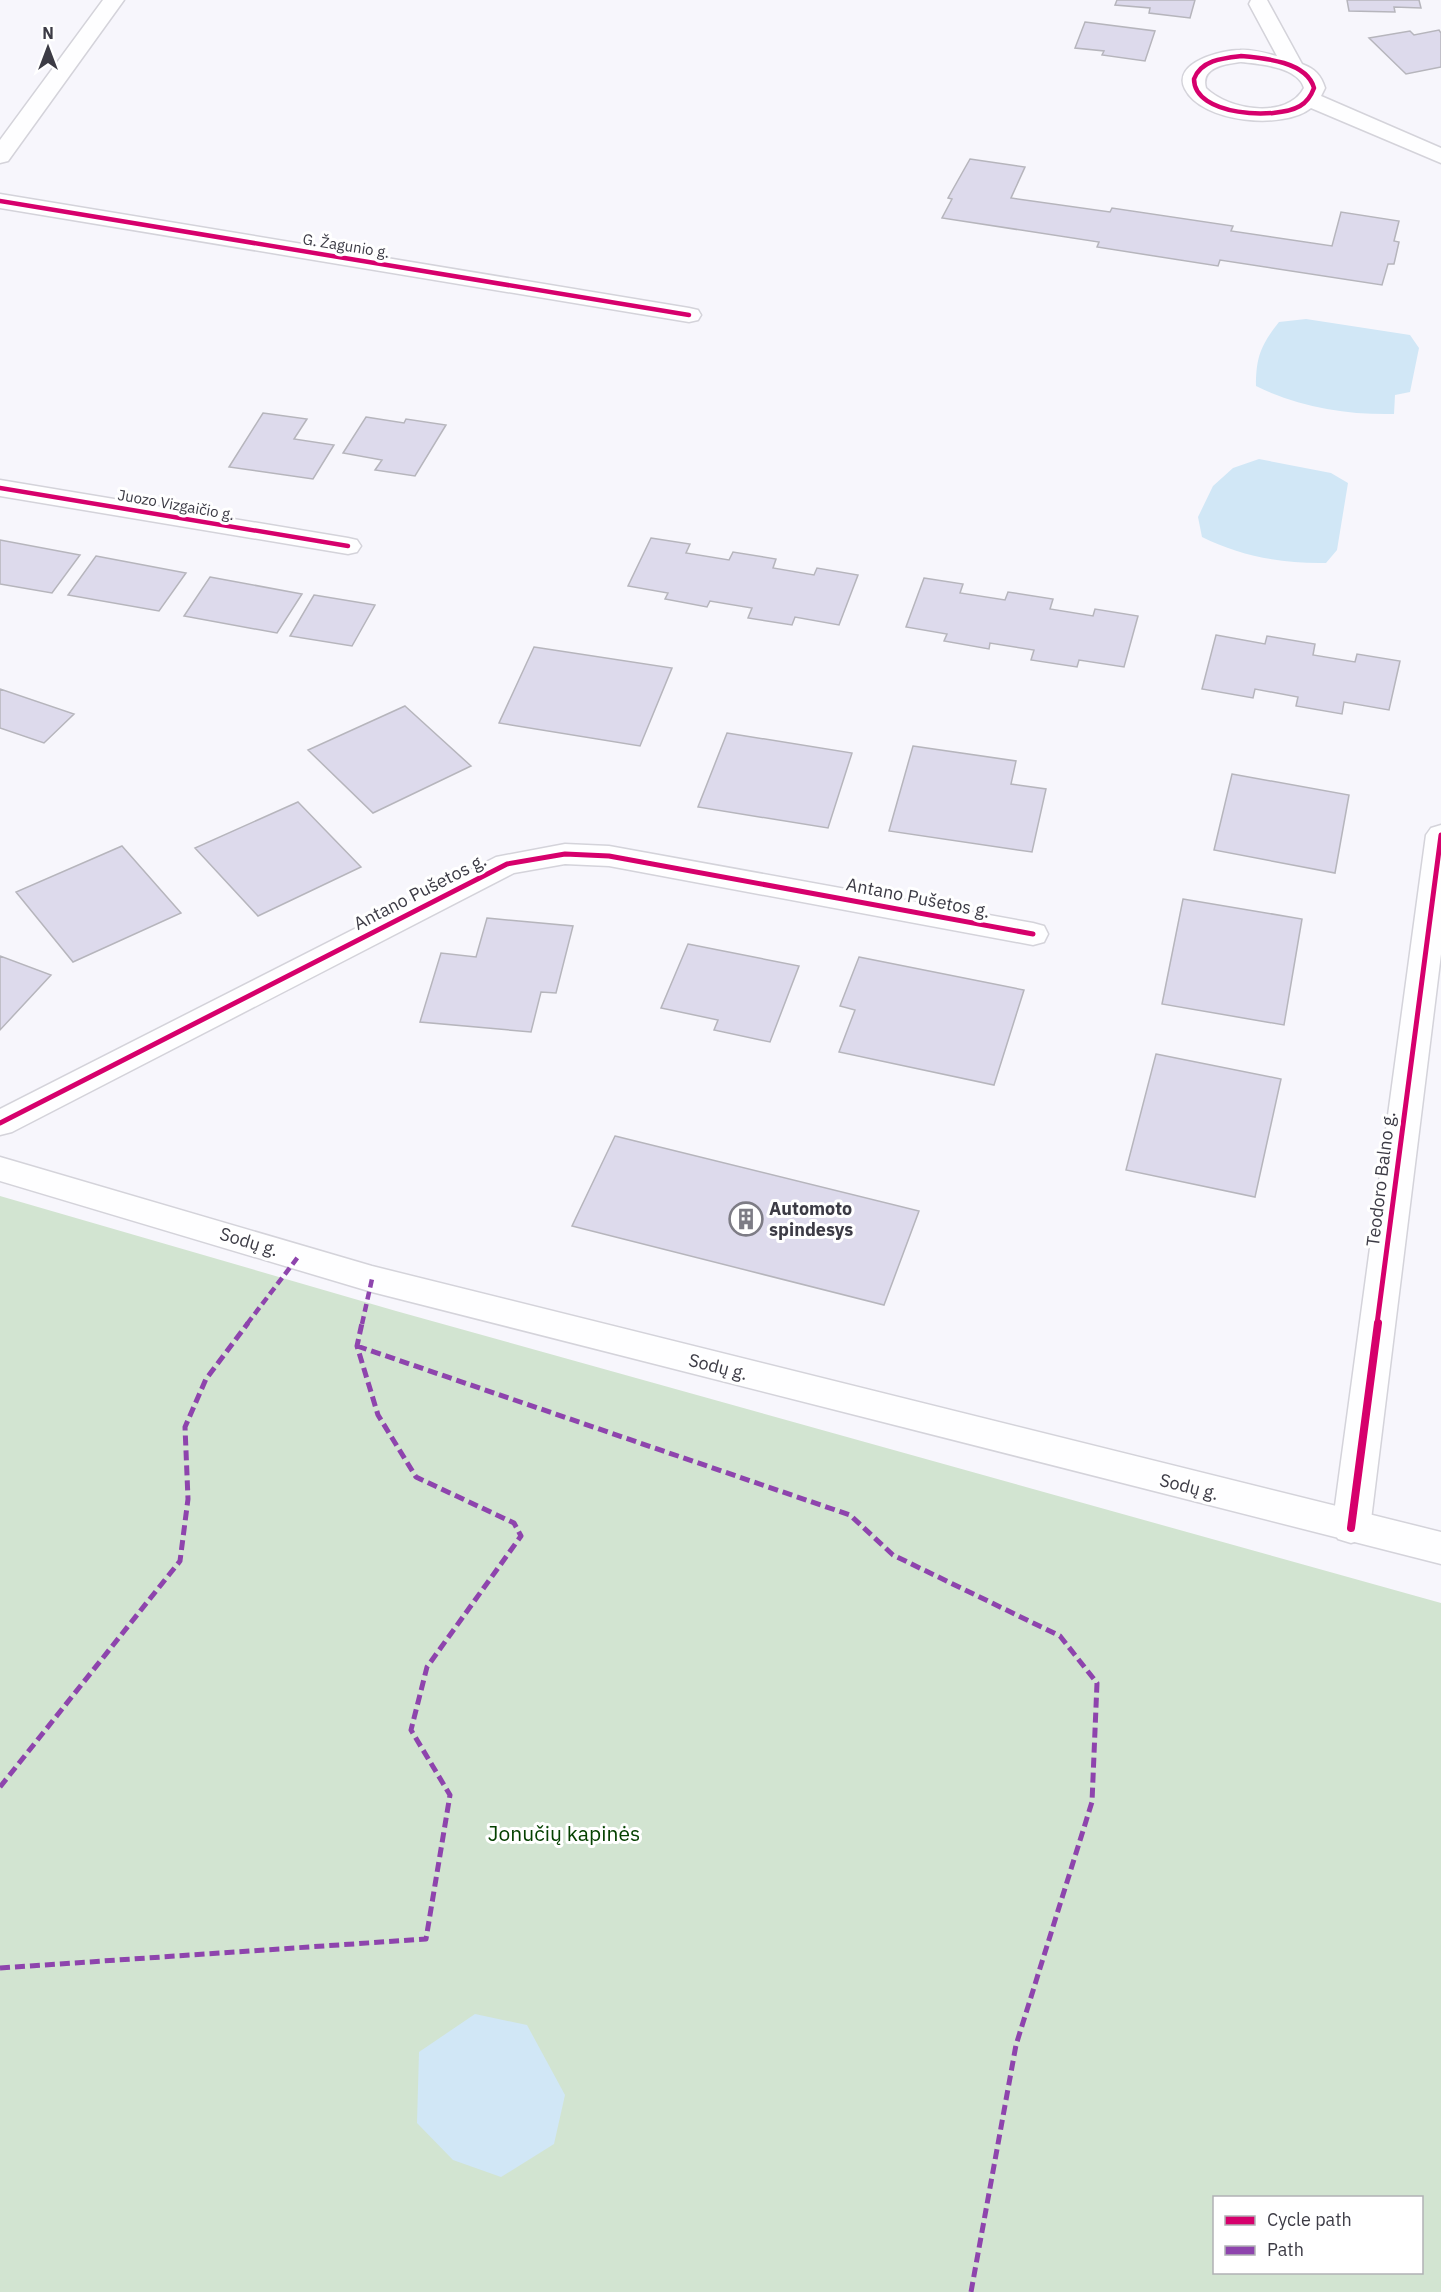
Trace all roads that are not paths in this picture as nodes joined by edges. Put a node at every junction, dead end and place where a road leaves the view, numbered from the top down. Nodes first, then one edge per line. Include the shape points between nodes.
1 (114, 0) edge
2 (1259, 2) edge
3 (1247, 22) dead end
4 (1293, 66) junction
5 (1309, 99) junction
6 (0, 156) edge
7 (1441, 156) edge
8 (0, 201) edge
9 (689, 315) dead end
10 (0, 488) edge
11 (348, 546) dead end
12 (1441, 835) edge
13 (1032, 934) dead end
14 (0, 1123) edge
15 (0, 1169) edge
16 (1351, 1528) junction
17 (1441, 1548) edge

1 - 6 street
2 - 3 street
2 - 4 street
4 - 5 street via 1312,82
4 - 5 street via 1229,49 1199,70 1194,78 1195,87 1213,104 1266,114 1291,109
5 - 7 street
8 - 9 street, G. Žagunio g.
10 - 11 street, Juozo Vizgaičio g.
12 - 16 street, Teodoro Balno g.
13 - 14 street, Antano Pušetos g. via 609,856 565,854 507,864
15 - 16 street, Sodų g. via 372,1279
16 - 17 street, Sodų g.

